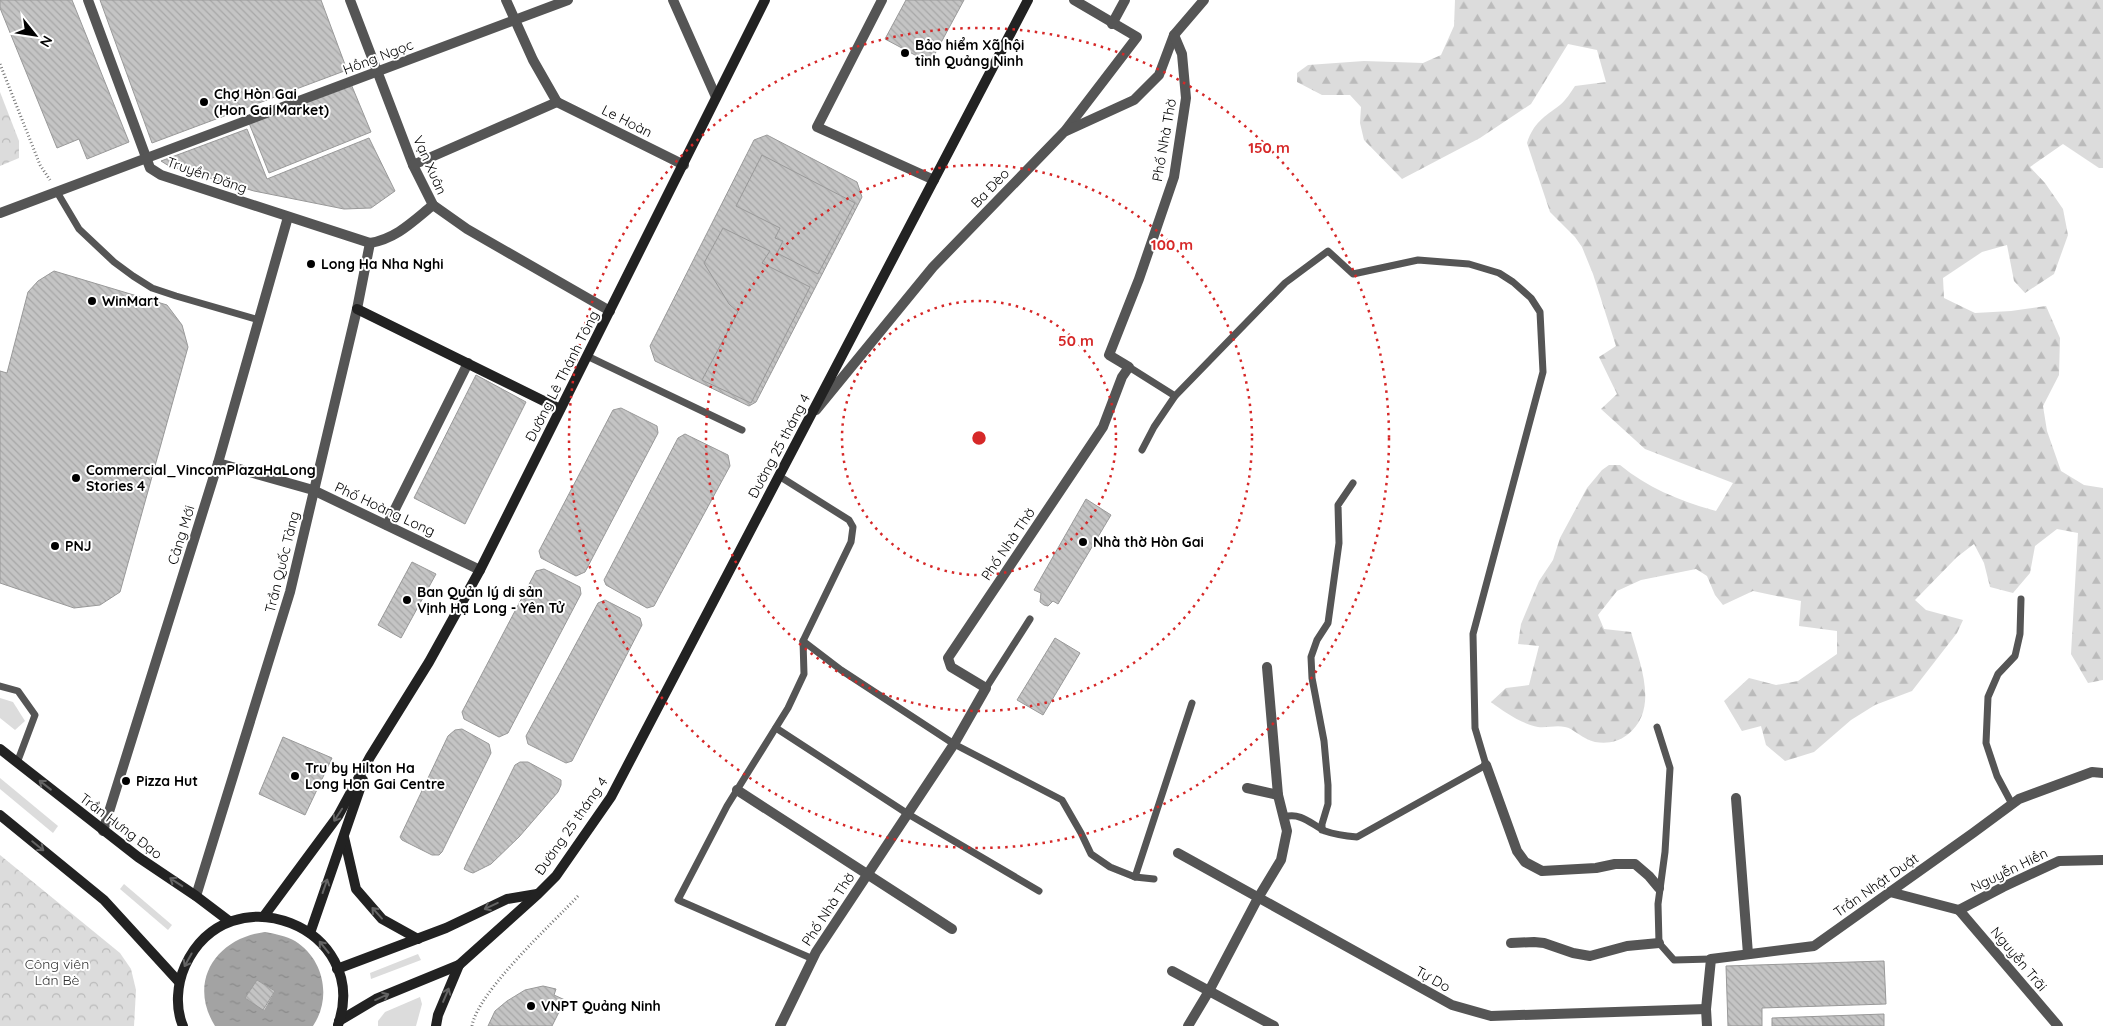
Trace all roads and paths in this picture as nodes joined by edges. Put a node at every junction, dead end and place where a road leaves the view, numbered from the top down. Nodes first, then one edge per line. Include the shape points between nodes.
1 (88, 0) edge
2 (350, 0) edge
3 (506, 0) edge
4 (568, 0) edge
5 (673, 0) edge
6 (765, 0) edge
7 (882, 0) edge
8 (1028, 0) edge
9 (1074, 0) edge
10 (1125, 0) edge
11 (1204, 0) edge
12 (515, 20) junction
13 (1112, 24) junction
14 (1174, 35) junction
15 (0, 64) edge
16 (376, 72) junction
17 (716, 97) junction
18 (557, 102) junction
19 (1064, 132) junction
20 (147, 158) junction
21 (413, 165) junction
22 (684, 165) junction
23 (934, 180) junction
24 (57, 192) junction
25 (432, 205) junction
26 (0, 213) edge
27 (288, 218) junction
28 (370, 244) junction
29 (357, 309) junction
30 (610, 311) junction
31 (258, 320) junction
32 (587, 356) junction
33 (468, 363) junction
34 (1130, 367) junction
35 (1175, 396) junction
36 (560, 410) junction
37 (809, 419) junction
38 (742, 430) dead end
39 (1142, 450) dead end
40 (218, 463) junction
41 (779, 476) junction
42 (1353, 484) dead end
43 (314, 490) junction
44 (387, 524) junction
45 (480, 570) junction
46 (2021, 599) dead end
47 (1030, 619) dead end
48 (803, 641) junction
49 (1267, 667) dead end
50 (0, 686) edge
51 (986, 688) junction
52 (1192, 703) dead end
53 (1657, 727) dead end
54 (776, 728) junction
55 (954, 744) junction
56 (0, 749) edge
57 (370, 757) junction
58 (17, 763) junction
59 (1486, 765) junction
60 (2103, 773) edge
61 (1247, 788) dead end
62 (737, 790) junction
63 (1278, 795) junction
64 (1736, 798) dead end
65 (2012, 804) junction
66 (908, 814) junction
67 (0, 815) edge
68 (1284, 817) junction
69 (1322, 830) junction
70 (103, 831) junction
71 (344, 836) junction
72 (1178, 853) dead end
73 (2103, 860) edge
74 (868, 874) junction
75 (1135, 877) junction
76 (1154, 879) dead end
77 (1659, 888) junction
78 (1039, 890) dead end
79 (1890, 892) junction
80 (538, 894) junction
81 (579, 895) dead end
82 (196, 896) junction
83 (1258, 898) junction
84 (1959, 910) junction
85 (264, 916) junction
86 (229, 921) junction
87 (952, 929) dead end
88 (310, 933) junction
89 (418, 939) junction
90 (1511, 943) dead end
91 (1659, 944) junction
92 (1748, 954) junction
93 (813, 958) junction
94 (1712, 959) junction
95 (459, 965) junction
96 (337, 969) junction
97 (1172, 972) dead end
98 (179, 982) junction
99 (1209, 991) junction
100 (1706, 1008) junction
101 (338, 1023) edge
102 (183, 1026) edge
103 (436, 1026) edge
104 (472, 1026) edge
105 (780, 1026) edge
106 (1188, 1026) edge
107 (1274, 1026) edge
108 (1707, 1026) edge
109 (2058, 1026) edge

1 - 20 street, Truyền Đăng
2 - 16 street, Vạn Xuân
3 - 12 street
4 - 12 street, Hồng Ngọc
5 - 17 street
6 - 17 street, Đường Lê Thánh Tông
7 - 23 street via 817,127
8 - 23 street, Đường 25 tháng 4
9 - 13 street
10 - 13 street
11 - 14 street, Ba Đèo
12 - 16 street, Hồng Ngọc
12 - 18 street
13 - 19 street via 1137,37
14 - 19 street, Ba Đèo via 1160,75 1134,100
14 - 34 street, Phố Nhà Thờ via 1182,54 1186,98 1174,177 1109,355
15 - 24 path via 40,165
16 - 20 street, Hồng Ngọc
16 - 21 street, Vạn Xuân
17 - 22 street, Đường Lê Thánh Tông
18 - 21 street
18 - 22 street, Le Hoàn
19 - 37 street, Ba Đèo via 934,267
20 - 24 street, Hồng Ngọc
20 - 27 street, Truyền Đăng via 150,168 161,175
21 - 25 street, Vạn Xuân
22 - 30 street, Đường Lê Thánh Tông
23 - 37 street, Đường 25 tháng 4
24 - 26 street, Hồng Ngọc
24 - 31 lane via 79,230 133,276 152,288
25 - 28 street via 401,230 385,240
25 - 30 street, Vạn Xuân via 467,229
27 - 28 street, Truyền Đăng
27 - 31 street, Cảng Mới
28 - 29 street, Trần Quốc Tảng
29 - 33 street
29 - 43 street, Trần Quốc Tảng
30 - 32 street, Đường Lê Thánh Tông
31 - 40 street, Cảng Mới
32 - 36 street, Đường Lê Thánh Tông
32 - 38 lane
33 - 36 street
33 - 44 street
34 - 35 lane
34 - 51 street, Phố Nhà Thờ via 1122,377 1104,426 948,658 951,666
35 - 39 lane
35 - 59 lane via 1285,283 1328,251 1353,274 1418,260 1469,264 1499,273 1531,298 1540,312 1543,372 1473,634 1475,728
36 - 45 street, Đường Lê Thánh Tông
37 - 41 street, Đường 25 tháng 4
40 - 43 street, Phố Hoàng Long
40 - 70 street, Cảng Mới
41 - 48 lane via 849,520 853,527 851,542
41 - 80 street, Đường 25 tháng 4 via 611,797 556,876
42 - 69 lane via 1338,505 1339,543 1328,623 1311,657 1328,785 1328,804
43 - 44 street, Phố Hoàng Long
43 - 82 street, Trần Quốc Tảng via 290,592
44 - 45 street, Phố Hoàng Long
45 - 57 street, Đường Lê Thánh Tông via 429,662
46 - 65 lane via 2020,634 2015,656 1998,674 1988,697 1986,744 1997,776
47 - 51 lane
48 - 54 lane via 804,674
48 - 55 lane via 841,670
49 - 63 street
50 - 58 lane via 18,692 35,715
51 - 55 street, Phố Nhà Thờ
52 - 75 lane
53 - 77 lane via 1670,768 1665,852
54 - 62 lane
54 - 66 lane
55 - 66 street, Phố Nhà Thờ
55 - 75 lane via 1062,800 1091,854 1110,867
56 - 58 street, Trần Hưng Đạo
57 - 71 street, Đường Lê Thánh Tông
57 -> 85 street, Đường Lê Thánh Tông via 338,816
70 -> 58 street, Trần Hưng Đạo
59 - 69 lane via 1357,837
59 - 77 street via 1517,851 1533,868 1551,872 1628,863 1641,868
60 - 65 street, Trần Nhật Duật via 2092,772
61 - 63 street
62 - 74 street
62 - 93 lane via 678,900
63 - 68 street
64 - 92 street
65 - 79 street, Trần Nhật Duật
66 - 74 street, Phố Nhà Thờ
66 - 78 lane
67 -> 98 street via 104,900
68 - 69 lane via 1291,815 1307,819
68 - 83 street via 1287,831 1281,860
82 -> 70 street, Trần Hưng Đạo
88 -> 71 street, Đường Lê Thánh Tông
89 -> 71 street via 382,919 356,889
72 - 83 street, Tự Do
73 - 84 street, Nguyễn Hiền via 2059,861
74 - 87 street
74 - 93 street, Phố Nhà Thờ
75 - 76 lane
77 - 91 lane
79 - 84 street
79 - 92 street, Trần Nhật Duật via 1814,946
80 -> 89 street, Đường 25 tháng 4 via 507,899
80 - 95 street, Đường 25 tháng 4
81 - 104 path via 492,987
82 - 86 street, Trần Hưng Đạo
83 - 99 street
83 - 100 street, Tự Do via 1452,1005 1491,1016
84 - 109 street, Nguyễn Trãi
85 - 86 street
85 - 88 street via 280,918
86 -> 98 street via 195,948
96 -> 88 street
89 - 96 street, Đường 25 tháng 4
90 - 91 street via 1544,943 1590,956 1627,946
91 - 94 lane via 1674,960
92 - 94 street, Trần Nhật Duật
93 - 105 street, Phố Nhà Thờ
94 - 100 street
101 -> 95 street, Đường 25 tháng 4 via 376,999
103 -> 95 street
96 - 101 street via 342,1004
97 - 99 street
98 - 102 street via 178,1002
99 - 106 street
99 - 107 street
100 - 108 street

